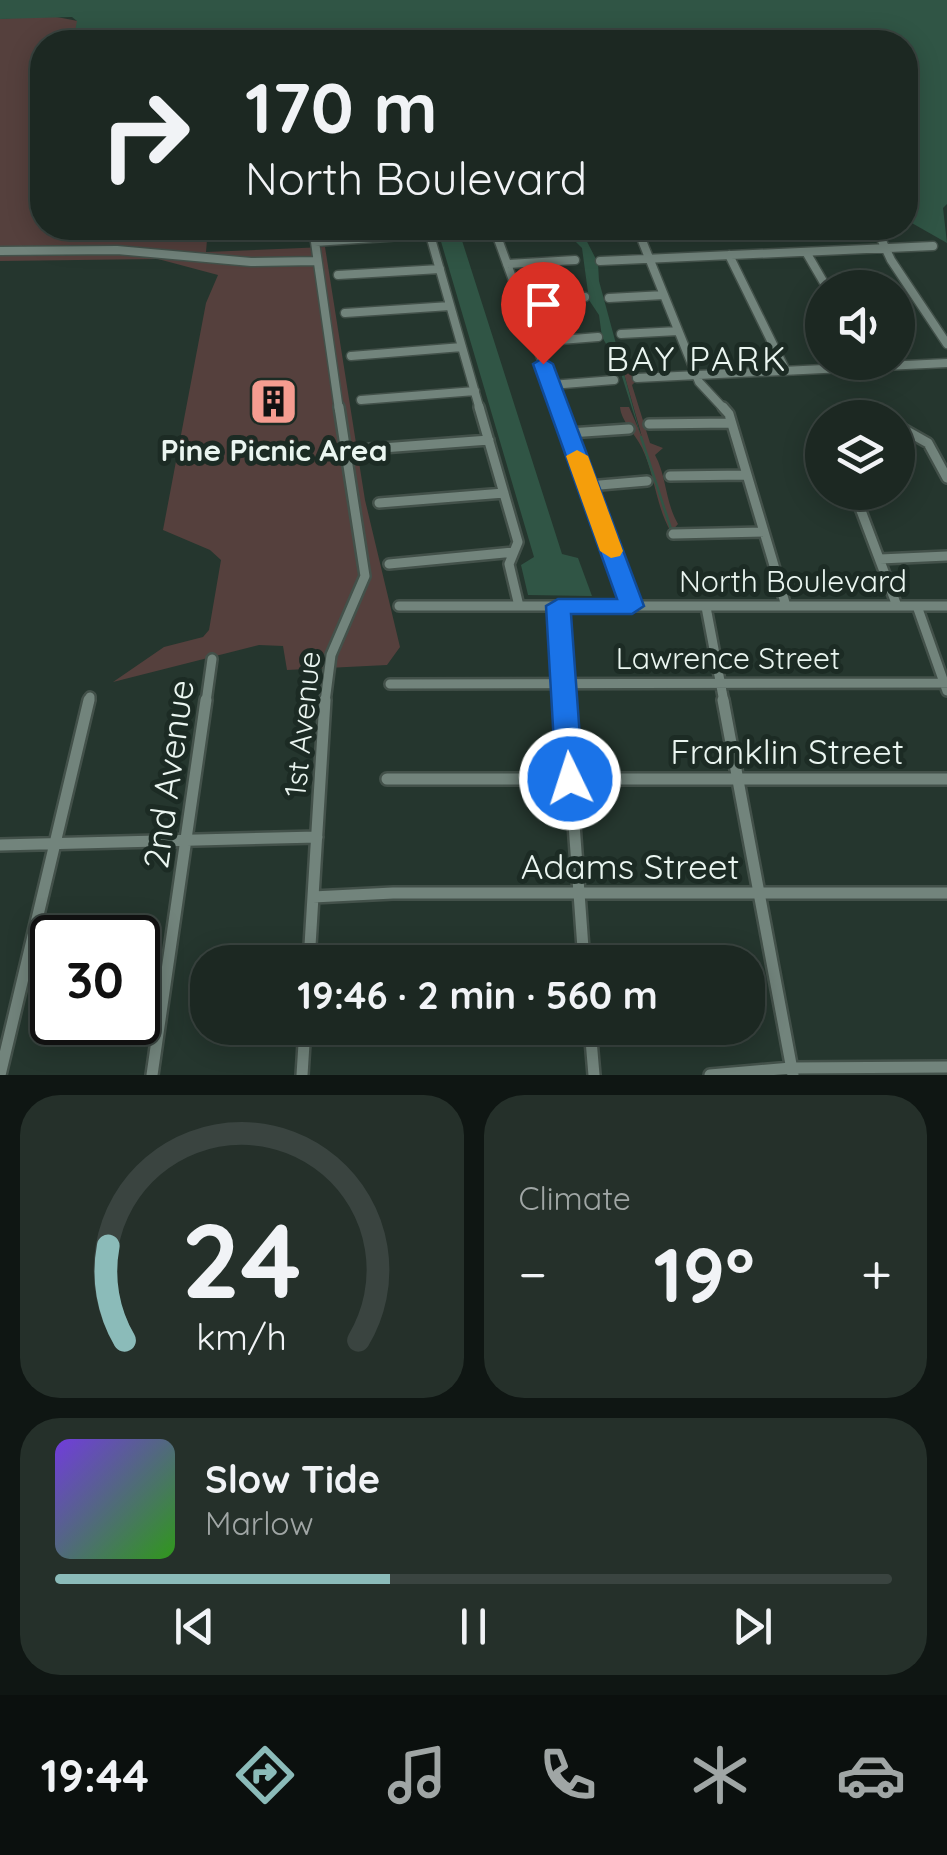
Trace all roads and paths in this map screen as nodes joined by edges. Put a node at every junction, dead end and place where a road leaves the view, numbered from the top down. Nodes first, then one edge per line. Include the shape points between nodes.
1 (336, 240) edge
2 (432, 240) edge
3 (498, 240) edge
4 (642, 240) edge
5 (881, 240) edge
6 (933, 246) dead end
7 (884, 248) junction
8 (0, 251) edge
9 (806, 252) junction
10 (729, 255) junction
11 (650, 258) junction
12 (575, 260) dead end
13 (600, 260) dead end
14 (316, 262) junction
15 (507, 264) junction
16 (440, 269) junction
17 (816, 270) edge
18 (338, 275) dead end
19 (664, 295) junction
20 (585, 297) dead end
21 (610, 298) dead end
22 (520, 301) junction
23 (450, 306) junction
24 (344, 314) dead end
25 (678, 331) junction
26 (621, 334) dead end
27 (598, 337) dead end
28 (535, 342) junction
29 (947, 344) edge
30 (462, 347) junction
31 (351, 356) dead end
32 (915, 363) edge
33 (947, 363) edge
34 (805, 369) edge
35 (786, 371) junction
36 (697, 375) junction
37 (638, 378) dead end
38 (614, 380) dead end
39 (551, 385) junction
40 (475, 391) junction
41 (362, 400) dead end
42 (731, 423) junction
43 (649, 424) dead end
44 (629, 428) dead end
45 (915, 432) edge
46 (569, 433) junction
47 (489, 440) junction
48 (369, 449) dead end
49 (747, 475) junction
50 (670, 476) dead end
51 (947, 478) edge
52 (647, 481) dead end
53 (588, 486) junction
54 (504, 493) junction
55 (380, 503) dead end
56 (861, 510) edge
57 (764, 532) junction
58 (673, 534) dead end
59 (514, 552) junction
60 (947, 556) edge
61 (880, 560) junction
62 (390, 564) dead end
63 (399, 606) dead end
64 (519, 606) junction
65 (558, 606) junction
66 (632, 606) junction
67 (706, 606) junction
68 (786, 606) junction
69 (898, 606) junction
70 (917, 606) junction
71 (947, 606) edge
72 (212, 659) dead end
73 (720, 683) junction
74 (390, 684) dead end
75 (564, 684) junction
76 (946, 686) edge
77 (90, 697) dead end
78 (387, 779) dead end
79 (570, 779) junction
80 (738, 779) junction
81 (947, 779) edge
82 (317, 837) junction
83 (187, 840) junction
84 (56, 843) junction
85 (0, 844) edge
86 (578, 893) junction
87 (759, 893) junction
88 (947, 893) edge
89 (314, 897) junction
90 (311, 945) edge
91 (583, 945) edge
92 (305, 1045) edge
93 (591, 1045) edge
94 (947, 1067) edge
95 (792, 1072) edge
96 (0, 1075) edge
97 (152, 1075) edge
98 (302, 1075) edge
99 (594, 1075) edge
100 (710, 1075) edge

1 - 14 street via 315,242
2 - 16 street
3 - 15 street
4 - 11 street
5 - 7 street
6 - 7 street
7 - 9 street
7 - 29 street
8 - 14 street via 116,250
9 - 10 street
9 - 17 street
10 - 11 street
10 - 35 street
11 - 13 street
11 - 19 street
12 - 15 street
14 - 82 street, 1st Avenue via 365,576 327,667
15 - 22 street
16 - 18 street
16 - 23 street
19 - 21 street
19 - 25 street
20 - 22 street
22 - 28 street
23 - 24 street
23 - 30 street
25 - 26 street
25 - 36 street
27 - 28 street
28 - 39 street
30 - 31 street
30 - 40 street
32 - 33 street
34 - 35 street
35 - 36 street
36 - 37 street
36 - 42 street
38 - 39 street
39 - 46 street
40 - 41 street
40 - 47 street
42 - 43 street
42 - 49 street
44 - 46 street
45 - 51 street
46 - 53 street
47 - 48 street
47 - 54 street
49 - 50 street
49 - 57 street
52 - 53 street
53 - 66 street
54 - 55 street
54 - 59 street via 518,542
56 - 61 street
57 - 58 street
57 - 68 street
59 - 62 street
59 - 64 street via 509,564
60 - 61 street
61 - 69 street
63 - 64 street, North Boulevard
64 - 65 street, North Boulevard
65 - 66 street, North Boulevard
65 - 75 street
66 - 67 street, North Boulevard
67 - 68 street, North Boulevard
67 - 73 street
68 - 69 street, North Boulevard
69 - 70 street, North Boulevard
70 - 71 street, North Boulevard
70 - 76 street
72 - 83 street, 2nd Avenue
73 - 75 street, Lawrence Street
73 - 76 street, Lawrence Street
73 - 80 street
74 - 75 street, Lawrence Street
75 - 79 street
77 - 84 street
78 - 79 street, Franklin Street
79 - 80 street, Franklin Street
79 - 86 street
80 - 81 street, Franklin Street
80 - 87 street
82 - 83 street
82 - 89 street, 1st Avenue
83 - 84 street
83 - 97 street, 2nd Avenue
84 - 85 street
84 - 96 street
86 - 87 street, Adams Street
86 - 89 street, Adams Street
86 - 91 street
87 - 88 street, Adams Street
87 - 95 street
89 - 90 street, 1st Avenue
92 - 98 street
93 - 99 street
94 - 95 street
95 - 100 street

